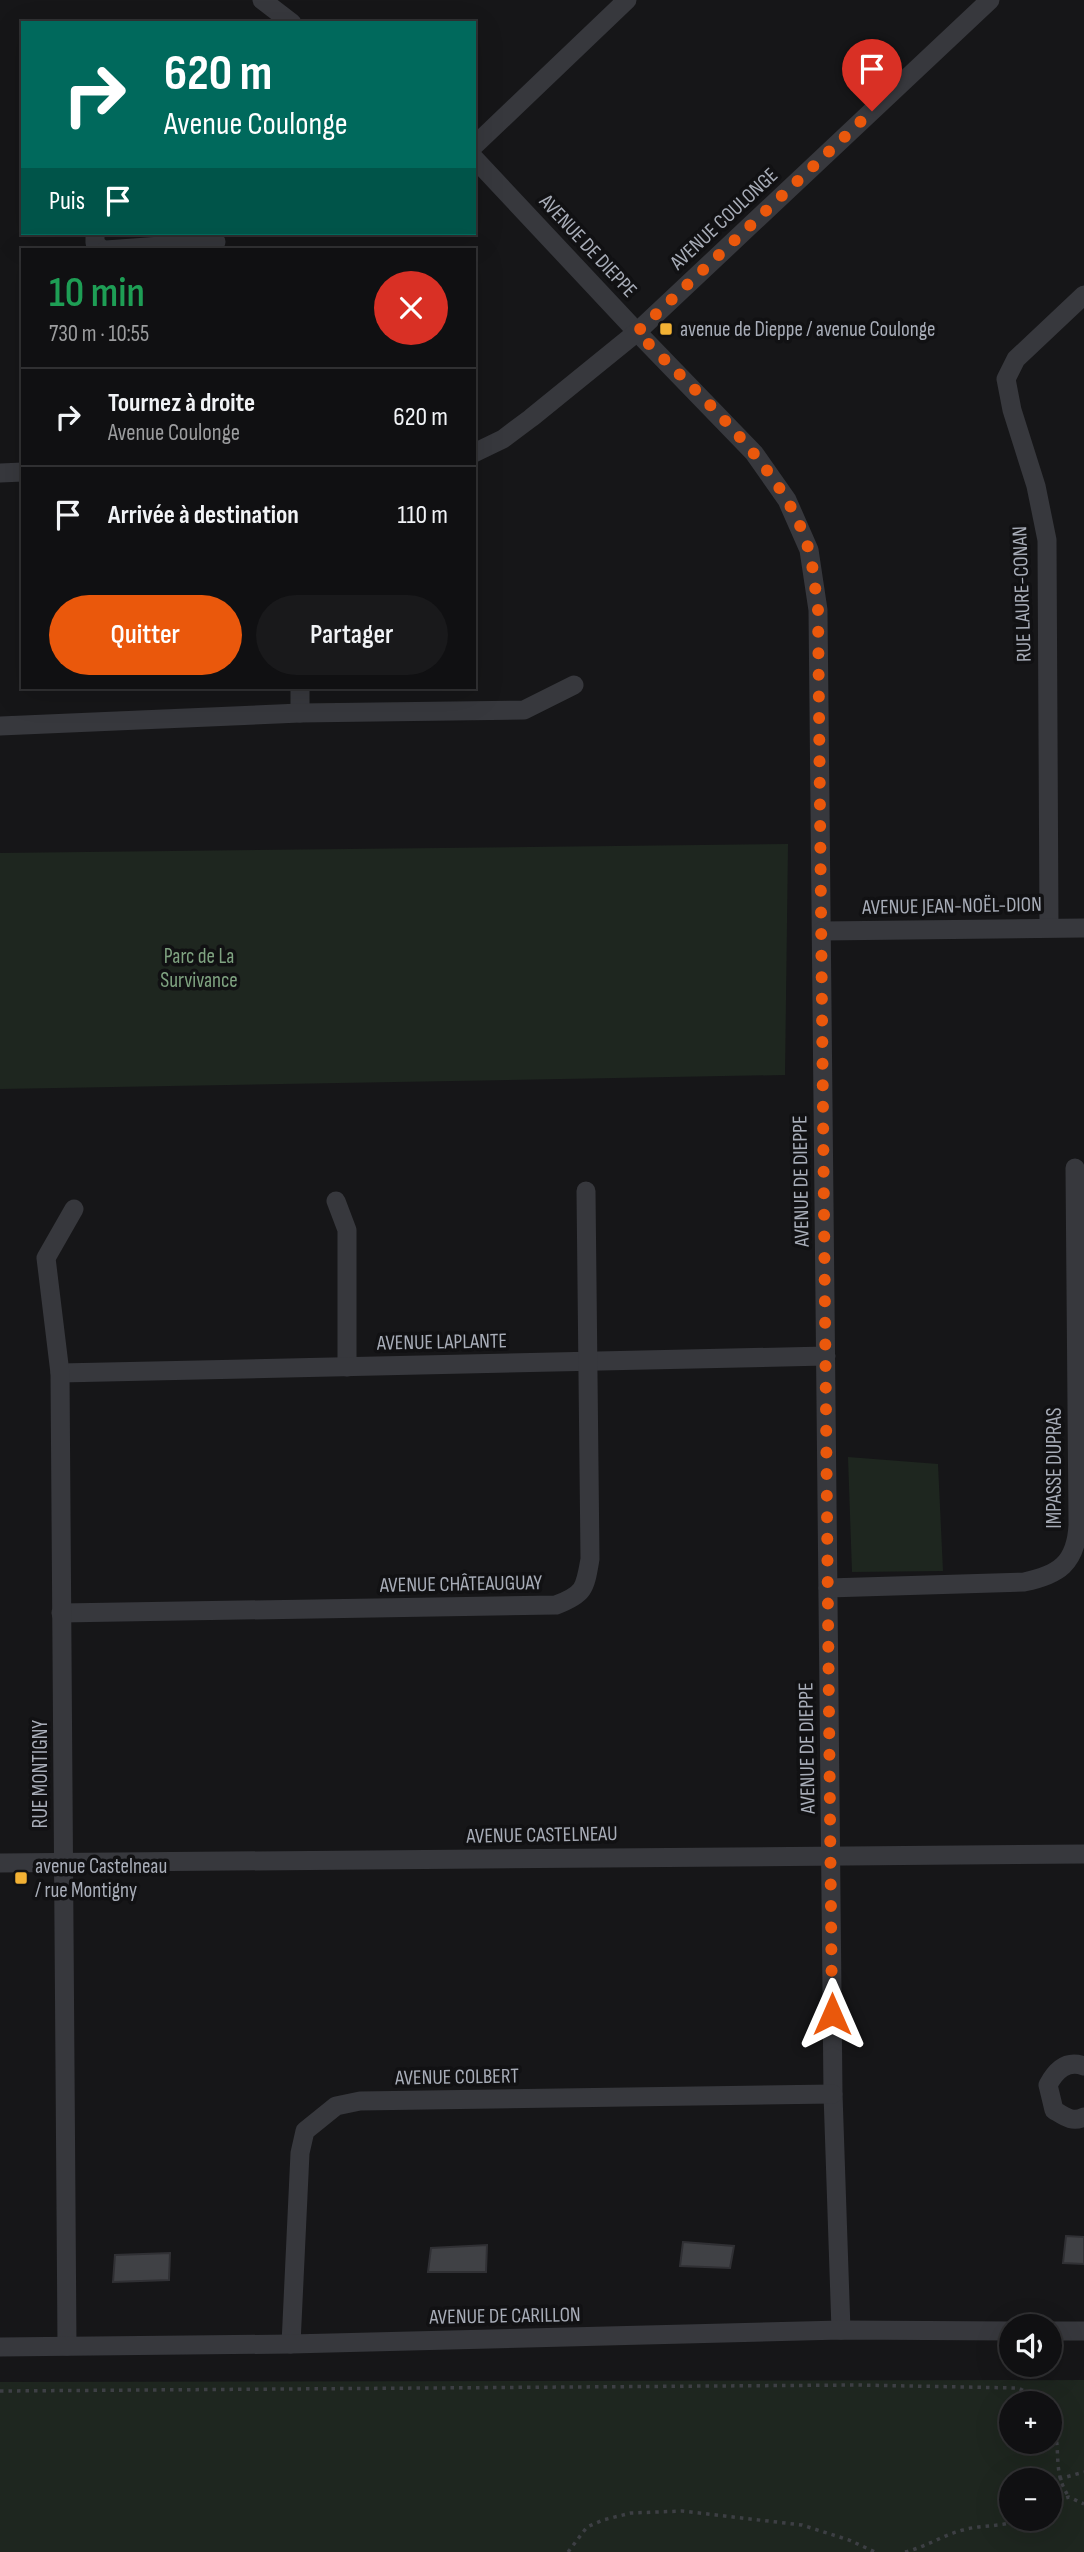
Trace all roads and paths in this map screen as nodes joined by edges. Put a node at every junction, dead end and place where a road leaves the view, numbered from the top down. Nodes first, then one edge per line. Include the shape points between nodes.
1 (262, 0) edge
2 (627, 0) edge
3 (990, 0) edge
4 (289, 21) edge
5 (476, 144) edge
6 (476, 160) edge
7 (215, 242) edge
8 (132, 248) edge
9 (1084, 295) edge
10 (637, 332) junction
11 (476, 452) edge
12 (21, 472) edge
13 (0, 473) edge
14 (574, 685) dead end
15 (300, 689) edge
16 (300, 713) junction
17 (0, 726) edge
18 (1049, 928) junction
19 (1084, 928) edge
20 (822, 931) junction
21 (1075, 1168) dead end
22 (586, 1191) dead end
23 (336, 1201) dead end
24 (74, 1209) dead end
25 (826, 1356) junction
26 (589, 1361) junction
27 (346, 1367) junction
28 (60, 1373) junction
29 (828, 1588) junction
30 (61, 1613) junction
31 (1084, 1854) edge
32 (831, 1855) junction
33 (0, 1863) edge
34 (63, 1863) junction
35 (1084, 2066) edge
36 (833, 2094) junction
37 (1084, 2117) edge
38 (841, 2330) junction
39 (999, 2330) edge
40 (1062, 2331) edge
41 (1084, 2331) edge
42 (291, 2344) junction
43 (67, 2346) junction
44 (0, 2347) edge
45 (0, 2391) edge
46 (1024, 2391) edge
47 (1084, 2472) edge
48 (1062, 2478) edge
49 (1062, 2484) edge
50 (1069, 2497) junction
51 (1062, 2499) edge
52 (1084, 2504) edge
53 (999, 2525) edge
54 (568, 2552) edge
55 (875, 2552) edge
56 (905, 2552) edge

1 - 4 street
2 - 5 street
3 - 10 street, AVENUE COULONGE
6 - 10 street, AVENUE DE DIEPPE
7 - 8 street
9 - 18 street, RUE LAURE-CONAN via 1016,359 1006,379 1047,540
10 - 11 street, AVENUE COULONGE via 503,439
10 - 20 street, AVENUE DE DIEPPE via 754,453 787,500 809,550 818,610
12 - 13 street
14 - 16 street via 524,709
15 - 16 street
16 - 17 street
18 - 19 street, AVENUE JEAN-NOËL-DION
18 - 20 street, AVENUE JEAN-NOËL-DION
20 - 25 street, AVENUE DE DIEPPE
21 - 29 street, IMPASSE DUPRAS via 1078,1525 1077,1542 1065,1564 1050,1577 1024,1582
22 - 26 street, AVENUE CHÂTEAUGUAY
23 - 27 street via 347,1230
24 - 28 street, RUE MONTIGNY via 46,1258
25 - 26 street, AVENUE LAPLANTE
25 - 29 street, AVENUE DE DIEPPE
26 - 27 street, AVENUE LAPLANTE
26 - 30 street, AVENUE CHÂTEAUGUAY via 590,1559 581,1591 574,1598 556,1605
27 - 28 street, AVENUE LAPLANTE
28 - 30 street, RUE MONTIGNY
29 - 32 street, AVENUE DE DIEPPE
30 - 34 street, RUE MONTIGNY
31 - 32 street, AVENUE CASTELNEAU
32 - 34 street, AVENUE CASTELNEAU
32 - 36 street, AVENUE DE DIEPPE
33 - 34 street, AVENUE CASTELNEAU
34 - 43 street, RUE MONTIGNY
35 - 37 street via 1063,2067 1048,2085 1054,2110 1068,2119
36 - 38 street, AVENUE DE DIEPPE
36 - 42 street, AVENUE COLBERT via 374,2101 336,2106 305,2131 300,2153
38 - 39 street, AVENUE DE CARILLON
38 - 42 street, AVENUE DE CARILLON
40 - 41 street
42 - 43 street, AVENUE DE CARILLON
43 - 44 street, AVENUE DE CARILLON
45 - 46 path via 857,2385
47 - 48 path
49 - 50 path
50 - 51 path
50 - 52 path
53 - 56 path via 960,2530
54 - 55 path via 587,2526 603,2520 631,2513 682,2511 802,2525

